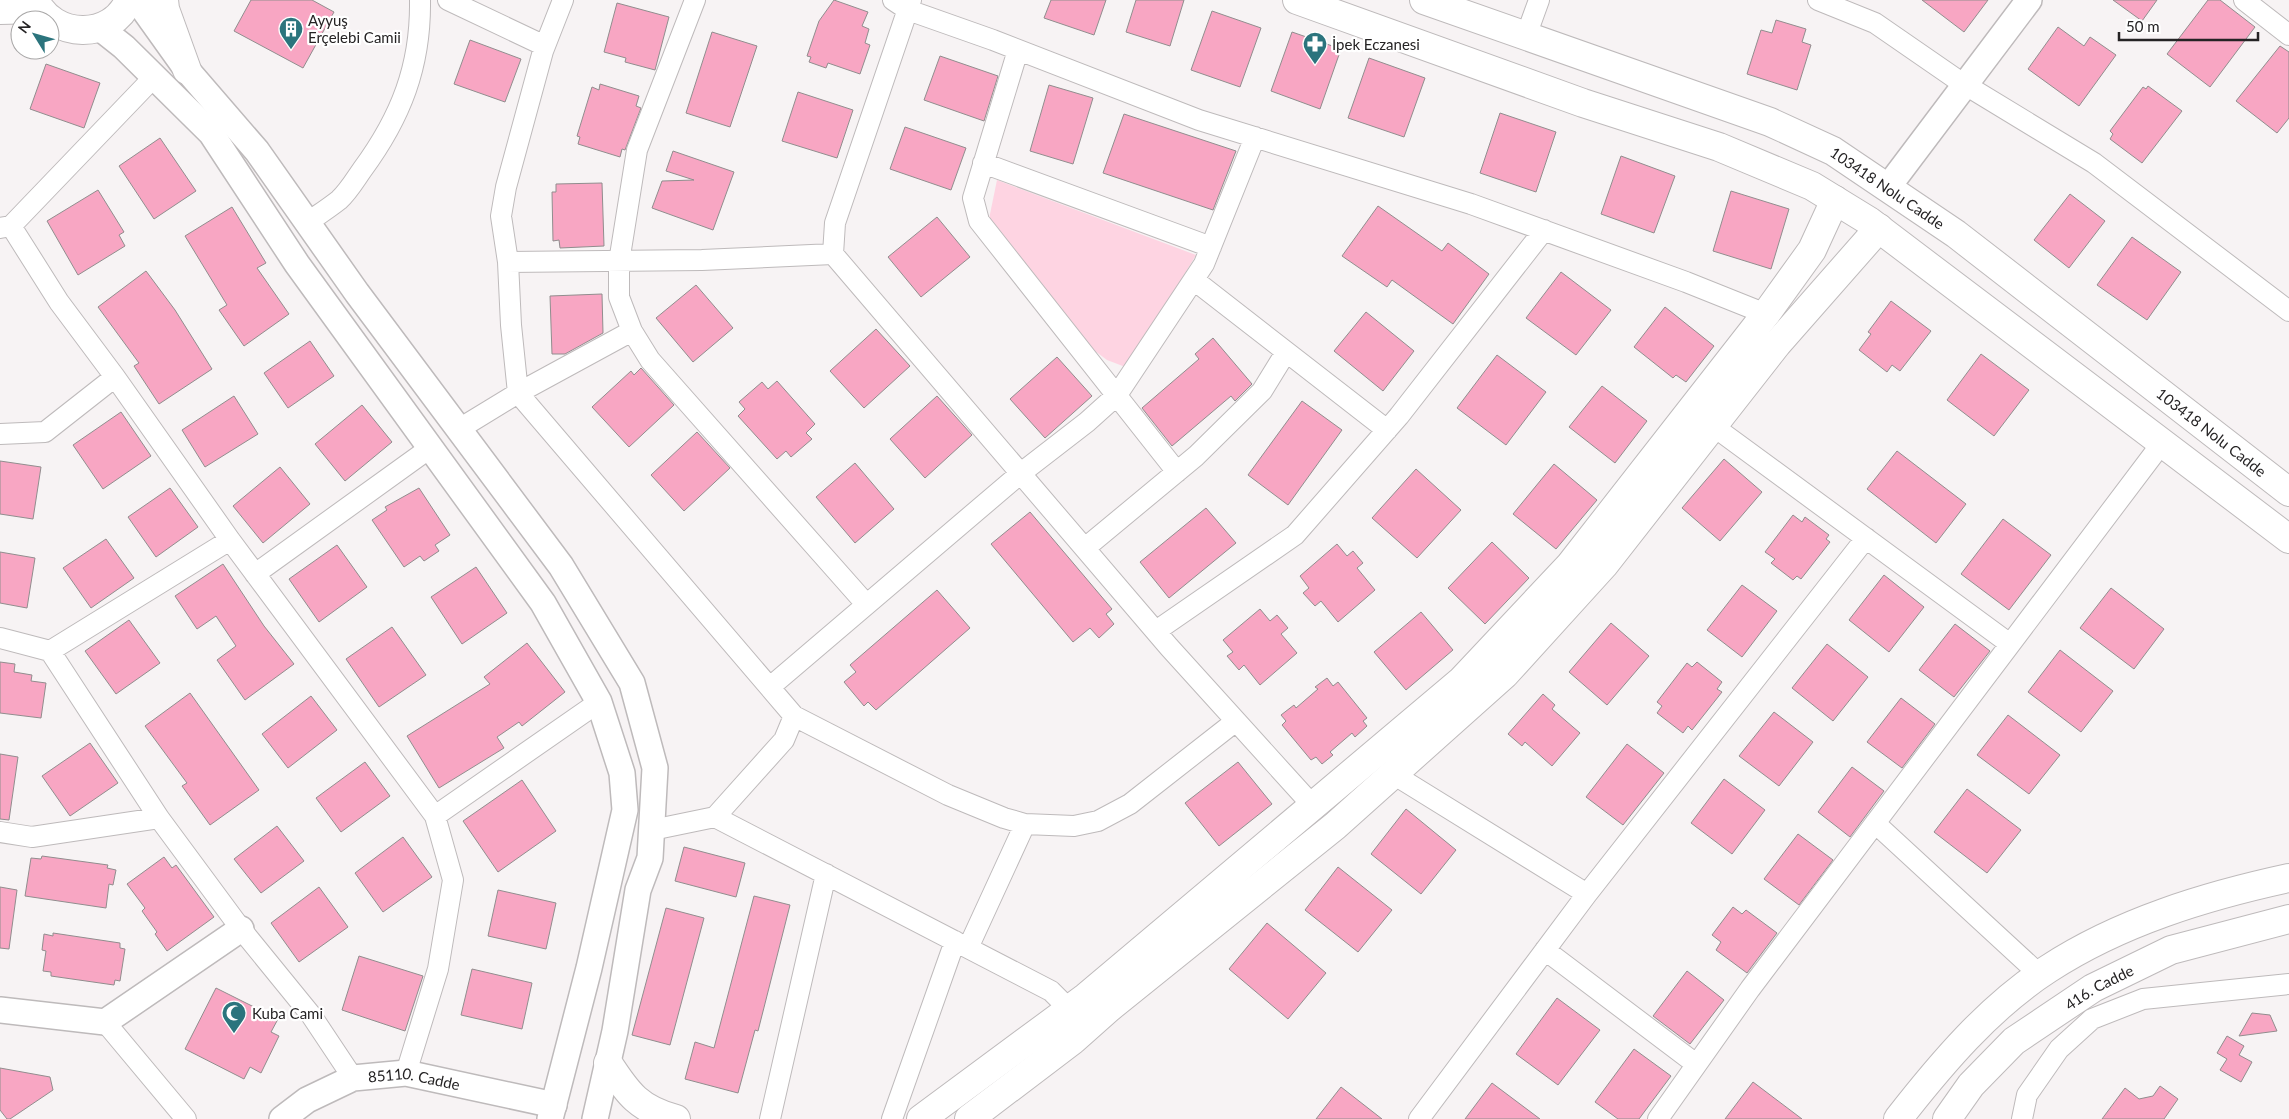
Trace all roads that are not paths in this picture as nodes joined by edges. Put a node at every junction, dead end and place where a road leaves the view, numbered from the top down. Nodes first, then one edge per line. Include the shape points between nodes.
1 (129, 0) edge
2 (137, 0) edge
3 (164, 0) edge
4 (420, 0) edge
5 (448, 0) edge
6 (563, 0) edge
7 (1297, 0) edge
8 (1424, 0) edge
9 (1539, 0) edge
10 (1818, 0) edge
11 (2029, 0) edge
12 (2244, 0) edge
13 (692, 1) edge
14 (904, 3) edge
15 (37, 4) edge
16 (1859, 4) edge
17 (0, 10) edge
18 (100, 28) junction
19 (2289, 35) edge
20 (1526, 36) junction
21 (545, 46) junction
22 (1018, 50) junction
23 (187, 70) junction
24 (154, 77) junction
25 (1966, 85) junction
26 (1255, 137) junction
27 (983, 163) junction
28 (1888, 186) junction
29 (1835, 200) junction
30 (308, 222) junction
31 (5, 227) edge
32 (1879, 228) junction
33 (1544, 230) junction
34 (1211, 248) junction
35 (833, 254) junction
36 (508, 262) junction
37 (619, 262) junction
38 (1194, 280) junction
39 (2289, 311) edge
40 (1766, 314) junction
41 (632, 331) junction
42 (1286, 352) junction
43 (115, 377) junction
44 (518, 393) junction
45 (1117, 395) junction
46 (1713, 426) junction
47 (459, 429) junction
48 (1387, 430) junction
49 (0, 434) edge
50 (2162, 443) junction
51 (430, 448) junction
52 (1177, 472) junction
53 (1021, 473) junction
54 (2289, 492) edge
55 (1866, 538) junction
56 (2289, 539) edge
57 (230, 540) junction
58 (1085, 548) junction
59 (255, 574) junction
60 (866, 604) junction
61 (1156, 632) junction
62 (0, 638) edge
63 (2010, 644) junction
64 (50, 651) junction
65 (770, 687) junction
66 (599, 702) junction
67 (794, 716) junction
68 (1236, 721) junction
69 (1393, 774) junction
70 (1313, 806) junction
71 (435, 816) junction
72 (716, 817) junction
73 (159, 818) junction
74 (1025, 824) junction
75 (1875, 824) junction
76 (652, 830) junction
77 (0, 832) edge
78 (826, 874) junction
79 (2289, 878) edge
80 (1587, 894) junction
81 (2289, 919) edge
82 (241, 929) junction
83 (961, 945) junction
84 (1545, 950) junction
85 (2040, 975) junction
86 (2289, 984) edge
87 (1069, 1009) junction
88 (3, 1013) edge
89 (105, 1022) junction
90 (608, 1063) junction
91 (1696, 1064) junction
92 (406, 1073) junction
93 (353, 1078) junction
94 (631, 1110) edge
95 (552, 1112) edge
96 (186, 1119) edge
97 (282, 1119) edge
98 (595, 1119) edge
99 (676, 1119) edge
100 (770, 1119) edge
101 (892, 1119) edge
102 (921, 1119) edge
103 (969, 1119) edge
104 (1419, 1119) edge
105 (1658, 1119) edge
106 (1898, 1119) edge
107 (1946, 1119) edge
108 (2022, 1119) edge

1 - 18 main road via 115,20
2 - 23 street
3 - 23 main road
4 - 30 street via 421,24 409,86 391,125 373,156 340,200
5 - 21 street
6 - 21 street
7 - 29 main road via 1583,103 1719,147 1812,186
8 - 20 main road, 103418 Nolu Cadde
9 - 20 street
10 - 16 street
11 - 25 street
12 - 19 street
13 - 37 street via 637,150
14 - 22 street
14 - 35 street via 835,223
15 - 17 main road
15 - 18 main road via 51,21 66,29
16 - 25 street via 1875,23
18 - 24 street
20 - 28 main road, 103418 Nolu Cadde via 1770,122 1833,151
21 - 36 street via 501,216
22 - 26 street via 1199,120
22 - 27 street
23 - 30 street via 257,151
24 - 31 street
24 - 51 street via 211,134 297,264
25 - 28 street
25 - 39 street via 2094,163
26 - 33 street
26 - 34 street
27 - 34 street
27 - 45 street via 972,198 978,221
28 - 54 main road, 103418 Nolu Cadde via 1956,234
29 - 32 main road
29 - 40 main road via 1812,250
30 - 47 street
31 - 43 street
32 - 46 main road via 1777,344
32 - 50 main road
33 - 40 street
33 - 48 street
34 - 38 street
35 - 37 street
35 - 53 street
36 - 37 street
36 - 44 street
37 - 41 street via 619,297
38 - 42 street
38 - 45 street
40 - 70 main road via 1570,565 1461,681
41 - 44 street
41 - 60 street via 650,360
42 - 48 street
42 - 52 street via 1262,391
43 - 49 street via 45,432
43 - 57 street
44 - 47 street
44 - 65 street
45 - 52 street
45 - 53 street
46 - 55 street
46 - 69 main road via 1610,557 1554,622 1505,674
47 - 76 street via 561,566 632,683 655,768
48 - 61 street via 1295,535
50 - 56 main road
50 - 63 street
51 - 59 street
51 - 66 street via 542,603
52 - 58 street
53 - 58 street
53 - 60 street
55 - 63 street
55 - 80 street
57 - 59 street
57 - 64 street
58 - 61 street
59 - 71 street
60 - 65 street
61 - 68 street
62 - 64 street
63 - 75 street
64 - 73 street
65 - 67 street
66 - 71 street
66 - 95 street via 622,773 625,810
67 - 72 street via 784,740
67 - 74 street via 948,795
68 - 70 street
68 - 74 street via 1130,804 1098,821 1074,826
69 - 80 street
69 - 103 main road via 1335,826 1073,1040
70 - 87 main road
71 - 92 street via 453,880 438,969
72 - 76 street
72 - 78 street
73 - 77 street via 32,837
73 - 82 street
74 - 83 street
75 - 85 street
75 - 91 street
76 - 90 street via 650,858 638,890
78 - 83 street
78 - 100 street
79 - 85 main road via 2222,893 2126,929 2091,944
80 - 84 street
81 - 107 main road, 416. Cadde via 2171,950 2093,988 2014,1041 1971,1085
82 - 89 street
82 - 93 street via 311,1015
83 - 87 street via 1051,991
83 - 101 street
84 - 91 street
84 - 104 street
85 - 106 main road via 1938,1068
86 - 108 street via 2143,999 2092,1019 2059,1049 2027,1095
87 - 102 main road
88 - 89 street
89 - 96 street
90 - 94 main road via 628,1093
90 - 98 street
91 - 105 street
92 - 93 street, 85110. Cadde
92 - 95 street, 85110. Cadde
93 - 97 street, 85110. Cadde via 308,1100
94 - 99 main road

